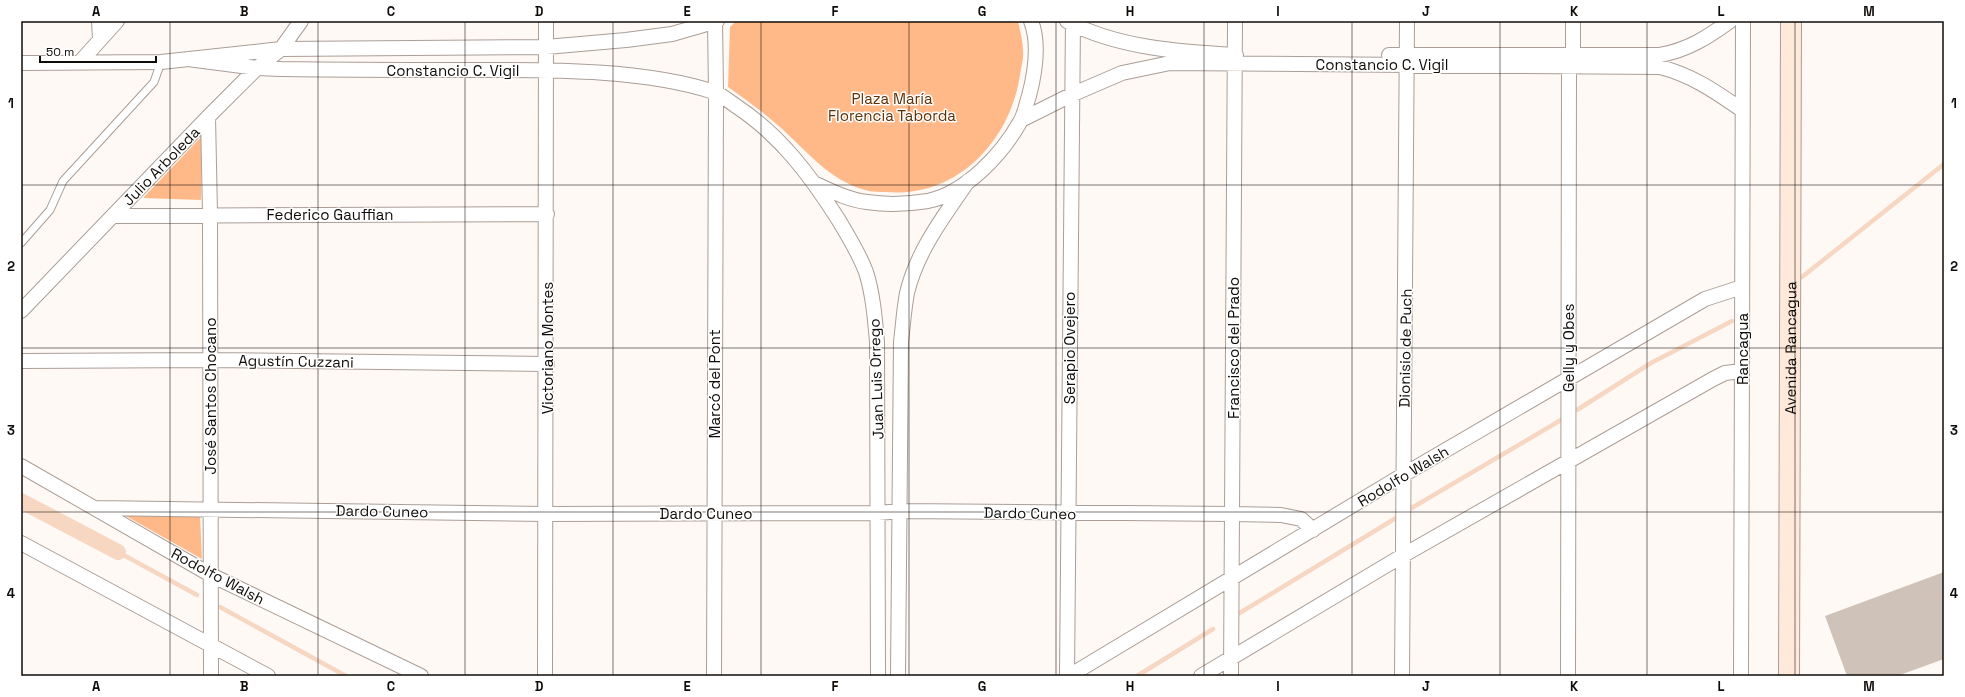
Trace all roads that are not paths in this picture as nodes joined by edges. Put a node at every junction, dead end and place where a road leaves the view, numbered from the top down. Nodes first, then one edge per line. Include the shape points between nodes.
1 (99, 21) edge
2 (117, 21) edge
3 (301, 21) edge
4 (546, 21) edge
5 (1031, 21) edge
6 (1235, 21) edge
7 (1407, 21) edge
8 (1573, 21) edge
9 (1730, 21) edge
10 (1743, 21) edge
11 (1791, 21) edge
12 (715, 22) edge
13 (1071, 22) edge
14 (100, 39) junction
15 (546, 47) junction
16 (281, 49) junction
17 (188, 59) junction
18 (1235, 59) junction
19 (1407, 60) junction
20 (1571, 60) junction
21 (81, 62) junction
22 (161, 62) junction
23 (21, 63) edge
24 (257, 68) junction
25 (544, 70) junction
26 (716, 92) junction
27 (1071, 95) junction
28 (1742, 110) junction
29 (208, 117) junction
30 (1021, 120) junction
31 (968, 182) junction
32 (816, 184) junction
33 (210, 214) junction
34 (547, 214) junction
35 (114, 216) junction
36 (21, 244) edge
37 (1742, 287) junction
38 (21, 311) edge
39 (210, 360) junction
40 (21, 361) edge
41 (547, 364) junction
42 (1742, 371) junction
43 (1567, 380) junction
44 (1568, 460) junction
45 (21, 466) edge
46 (1403, 475) junction
47 (95, 508) junction
48 (211, 509) junction
49 (900, 511) junction
50 (714, 513) junction
51 (878, 513) junction
52 (1068, 513) junction
53 (546, 514) junction
54 (1232, 514) junction
55 (1313, 530) junction
56 (21, 543) edge
57 (1402, 556) junction
58 (211, 575) junction
59 (1231, 580) junction
60 (211, 646) junction
61 (1231, 658) junction
62 (211, 676) edge
63 (268, 676) edge
64 (421, 676) edge
65 (545, 676) edge
66 (714, 676) edge
67 (878, 676) edge
68 (898, 676) edge
69 (1068, 676) edge
70 (1202, 676) edge
71 (1230, 676) edge
72 (1402, 676) edge
73 (1568, 676) edge
74 (1741, 676) edge
75 (1789, 676) edge

1 - 14 street
2 - 14 street
3 - 16 street, Julio Arboleda
4 - 15 street, Victoriano Montes
5 - 30 street via 1036,53 1032,83
6 - 18 street, Francisco del Prado
7 - 19 street, Dionisio de Puch
8 - 20 street, Gelly y Obes
9 - 20 street, Constancio C. Vigil via 1693,46 1676,52
10 - 28 street, Rancagua
11 - 75 main road, Avenida Rancagua
12 - 15 street, Constancio C. Vigil via 665,35
12 - 26 street, Marcó del Pont
13 - 18 street, Constancio C. Vigil via 1096,34 1140,45
13 - 27 street, Serapio Ovejero
14 - 21 street
15 - 16 street, Constancio C. Vigil
15 - 25 street, Victoriano Montes
16 - 17 street, Constancio C. Vigil
16 - 24 street, Julio Arboleda
17 - 22 street, Constancio C. Vigil
17 - 24 street, Constancio C. Vigil
18 - 19 street, Constancio C. Vigil
18 - 27 street, Constancio C. Vigil via 1170,63 1122,73
18 - 54 street, Francisco del Prado
19 - 20 street, Constancio C. Vigil
19 - 46 street, Dionisio de Puch
20 - 28 street, Constancio C. Vigil via 1660,67 1679,72
20 - 43 street, Gelly y Obes
21 - 22 street, Constancio C. Vigil
21 - 23 street, Constancio C. Vigil
22 - 36 lane via 154,82 63,182 50,210
24 - 25 street, Constancio C. Vigil
24 - 29 street, Julio Arboleda
25 - 26 street, Constancio C. Vigil via 639,76
25 - 34 street, Victoriano Montes
26 - 32 street, Juan Luis Orrego via 753,116 769,130
26 - 50 street, Marcó del Pont
27 - 30 street, Constancio C. Vigil
27 - 52 street, Serapio Ovejero
28 - 37 street, Rancagua
29 - 33 street, José Santos Chocano
29 - 35 street, Julio Arboleda
30 - 31 street via 993,160
31 - 32 street via 929,200 898,203 867,202 841,196
31 - 49 street, Juan Luis Orrego via 940,221 920,258 908,292 901,342
32 - 51 street, Juan Luis Orrego via 855,248 866,272 874,309 878,342
33 - 34 street, Federico Gauffian
33 - 35 street, Federico Gauffian
33 - 39 street, José Santos Chocano
34 - 41 street, Victoriano Montes
35 - 38 street, Julio Arboleda
37 - 42 street, Rancagua
37 - 43 street, Rodolfo Walsh via 1705,299
39 - 40 street, Agustín Cuzzani
39 - 41 street, Agustín Cuzzani
39 - 48 street, José Santos Chocano
41 - 53 street, Victoriano Montes
42 - 44 street via 1725,373 1712,379
42 - 74 street, Rancagua
43 - 44 street, Gelly y Obes
43 - 46 street, Rodolfo Walsh
44 - 57 street
44 - 73 street, Gelly y Obes
45 - 47 street, Rodolfo Walsh
46 - 55 street, Rodolfo Walsh
46 - 57 street, Dionisio de Puch
47 - 48 street, Dardo Cuneo
47 - 58 street, Rodolfo Walsh
48 - 53 street, Dardo Cuneo
48 - 58 street, José Santos Chocano
49 - 51 street, Dardo Cuneo
49 - 52 street, Dardo Cuneo
49 - 68 street, Juan Luis Orrego
50 - 51 street, Dardo Cuneo
50 - 53 street, Dardo Cuneo
50 - 66 street, Marcó del Pont
51 - 67 street, Juan Luis Orrego
52 - 54 street, Dardo Cuneo
52 - 69 street, Serapio Ovejero
53 - 65 street, Victoriano Montes
54 - 55 street, Dardo Cuneo via 1281,515 1301,519
54 - 59 street, Francisco del Prado
55 - 59 street, Rodolfo Walsh
56 - 60 street
57 - 61 street
57 - 72 street, Dionisio de Puch
58 - 60 street, José Santos Chocano
58 - 64 street, Rodolfo Walsh
59 - 61 street, Francisco del Prado
59 - 69 street, Rodolfo Walsh
60 - 62 street, José Santos Chocano
60 - 63 street
61 - 70 street
61 - 71 street, Francisco del Prado

